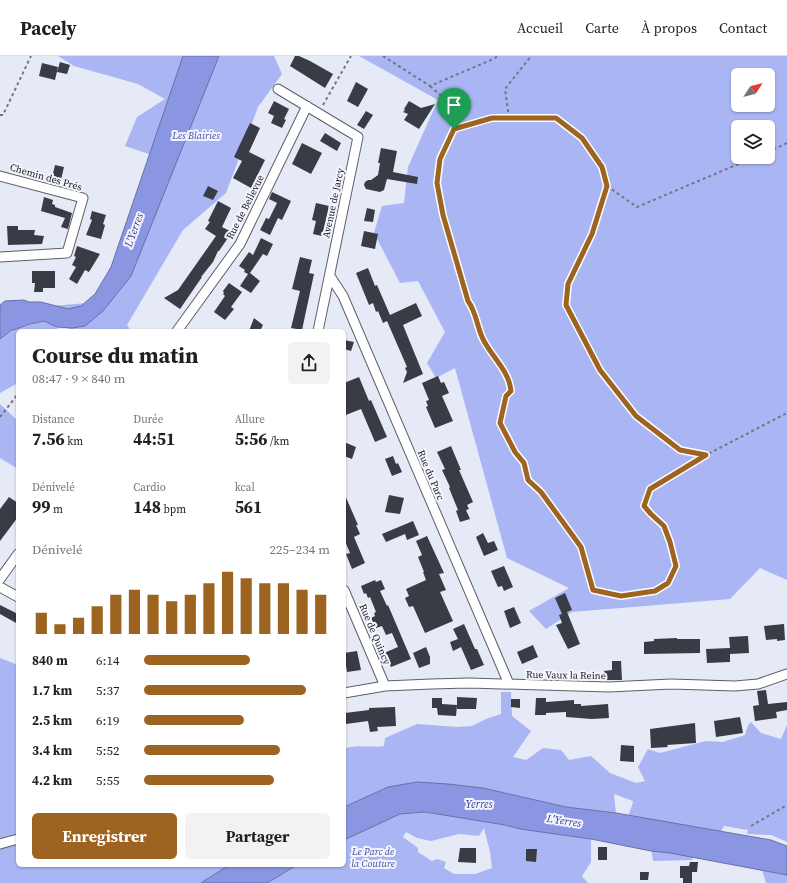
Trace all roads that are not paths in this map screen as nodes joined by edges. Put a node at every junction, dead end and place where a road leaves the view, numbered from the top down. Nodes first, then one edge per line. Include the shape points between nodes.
1 (278, 89) dead end
2 (307, 106) junction
3 (0, 176) edge
4 (0, 257) edge
5 (330, 276) junction
6 (178, 329) edge
7 (318, 329) edge
8 (16, 557) edge
9 (0, 579) edge
10 (0, 587) edge
11 (346, 595) edge
12 (16, 596) edge
13 (787, 674) edge
14 (509, 684) junction
15 (385, 686) junction
16 (346, 693) edge
17 (16, 840) edge
18 (0, 844) edge

1 - 2 street, Avenue de Jarcy
2 - 5 street, Avenue de Jarcy via 358,137
2 - 6 street, Rue de Bellevue via 240,244
3 - 4 street, Chemin des Prés via 83,198 67,253
5 - 7 street, Avenue de Jarcy
5 - 14 street, Rue du Parc via 343,296
8 - 9 street
10 - 12 street
11 - 15 street, Rue de Quincy
13 - 14 street, Rue Vaux la Reine via 758,684 735,686 671,684 609,687
14 - 15 street, Rue Vaux la Reine
15 - 16 street, Rue Vaux la Reine
17 - 18 street

